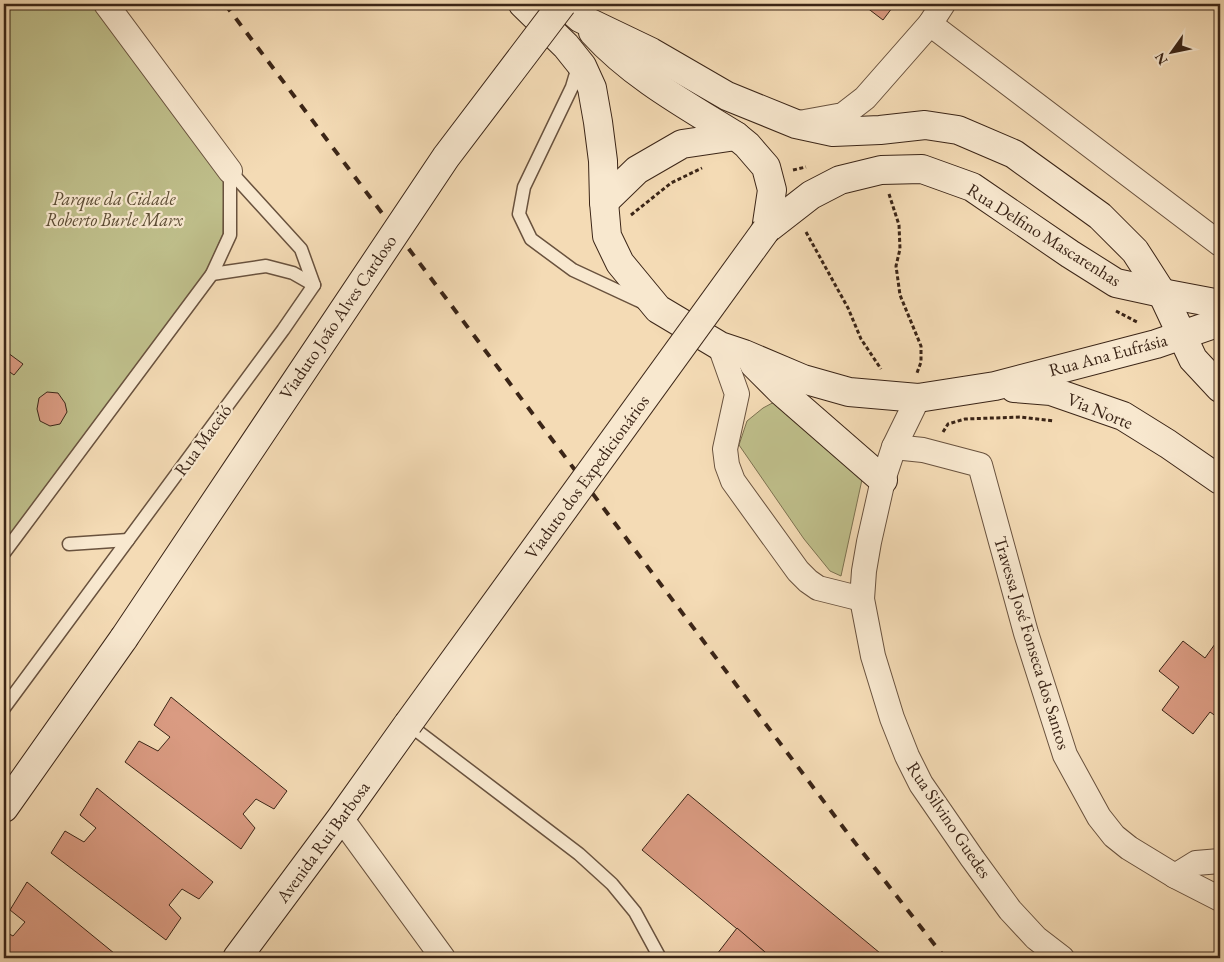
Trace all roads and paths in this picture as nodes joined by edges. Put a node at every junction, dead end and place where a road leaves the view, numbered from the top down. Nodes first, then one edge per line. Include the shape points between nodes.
1 (106, 4) edge
2 (523, 4) edge
3 (943, 4) edge
4 (569, 8) edge
5 (930, 24) junction
6 (566, 46) junction
7 (796, 124) junction
8 (736, 136) junction
9 (708, 166) dead end
10 (230, 172) junction
11 (884, 186) junction
12 (604, 202) junction
13 (766, 230) junction
14 (805, 231) dead end
15 (607, 236) junction
16 (1219, 241) edge
17 (212, 274) junction
18 (314, 285) junction
19 (1162, 293) junction
20 (1220, 304) edge
21 (1108, 307) dead end
22 (658, 309) junction
23 (1220, 322) edge
24 (1168, 339) junction
25 (732, 350) junction
26 (995, 386) junction
27 (1220, 388) edge
28 (906, 397) junction
29 (1059, 422) dead end
30 (894, 447) junction
31 (931, 452) junction
32 (882, 480) junction
33 (1220, 480) edge
34 (128, 540) junction
35 (69, 544) dead end
36 (4, 553) edge
37 (862, 599) junction
38 (4, 708) edge
39 (408, 724) junction
40 (4, 808) edge
41 (341, 818) junction
42 (1220, 861) edge
43 (1175, 876) junction
44 (1220, 899) edge
45 (237, 958) edge
46 (443, 958) edge
47 (660, 958) edge
48 (1062, 958) edge

1 - 10 street
2 - 6 main road
3 - 5 street
4 - 7 main road via 727,96
4 - 8 main road via 608,48 648,81
4 - 40 main road, Viaduto João Alves Cardoso, bridge via 446,157 124,638
5 - 7 street via 864,98 843,115
5 - 16 street
6 - 12 main road via 582,66 592,88 603,161
6 - 22 lane via 576,70 572,87 524,188 519,214 531,239 573,270
7 - 19 main road via 833,132 925,125 958,130 1014,154 1100,216 1135,251
8 - 12 main road via 682,144 638,170
8 - 13 main road via 766,167 772,190
9 - 15 path via 671,183
10 - 17 lane via 230,235
10 - 18 lane via 301,248
11 - 13 main road, Rua Delfino Mascarenhas via 840,180 811,195
11 - 19 main road, Rua Delfino Mascarenhas via 922,169 972,188 1116,283
11 - 28 path via 899,225 900,249 896,266 900,295 921,346 921,362
12 - 15 main road
13 - 39 main road, Viaduto dos Expedicionários, bridge
14 - 28 path via 848,308 861,339 884,373
15 - 22 main road via 620,262
17 - 18 lane via 266,266 293,273
17 - 36 lane
18 - 34 lane, Rua Maceió
19 - 20 main road, Rua Delfino Mascarenhas
19 - 24 main road
21 - 24 path
22 - 25 main road
23 - 24 main road, Rua Ana Eufrásia
24 - 26 main road, Rua Ana Eufrásia
24 - 27 main road via 1193,359
25 - 28 main road via 803,379 840,390
25 - 32 main road
25 - 37 street via 737,394 726,449 733,481 808,581 818,588
26 - 28 main road
26 - 33 main road, Via Norte via 1051,391 1123,416
28 - 30 street, Rua Silvino Guedes
29 - 31 path via 1021,417 965,419 948,424
30 - 31 street, Travessa José Fonseca dos Santos
30 - 32 street, Rua Silvino Guedes
31 - 43 street, Travessa José Fonseca dos Santos via 980,465 1026,633 1065,755 1099,817 1114,836
32 - 37 street, Rua Silvino Guedes via 864,571
34 - 35 lane
34 - 38 lane, Rua Maceió
37 - 48 street, Rua Silvino Guedes via 884,693 906,756 921,784 1010,910 1036,938
39 - 41 main road, Avenida Rui Barbosa
39 - 47 lane via 579,854 612,884 635,912
41 - 45 main road, Avenida Rui Barbosa
41 - 46 street
42 - 43 street via 1196,863
43 - 44 street

